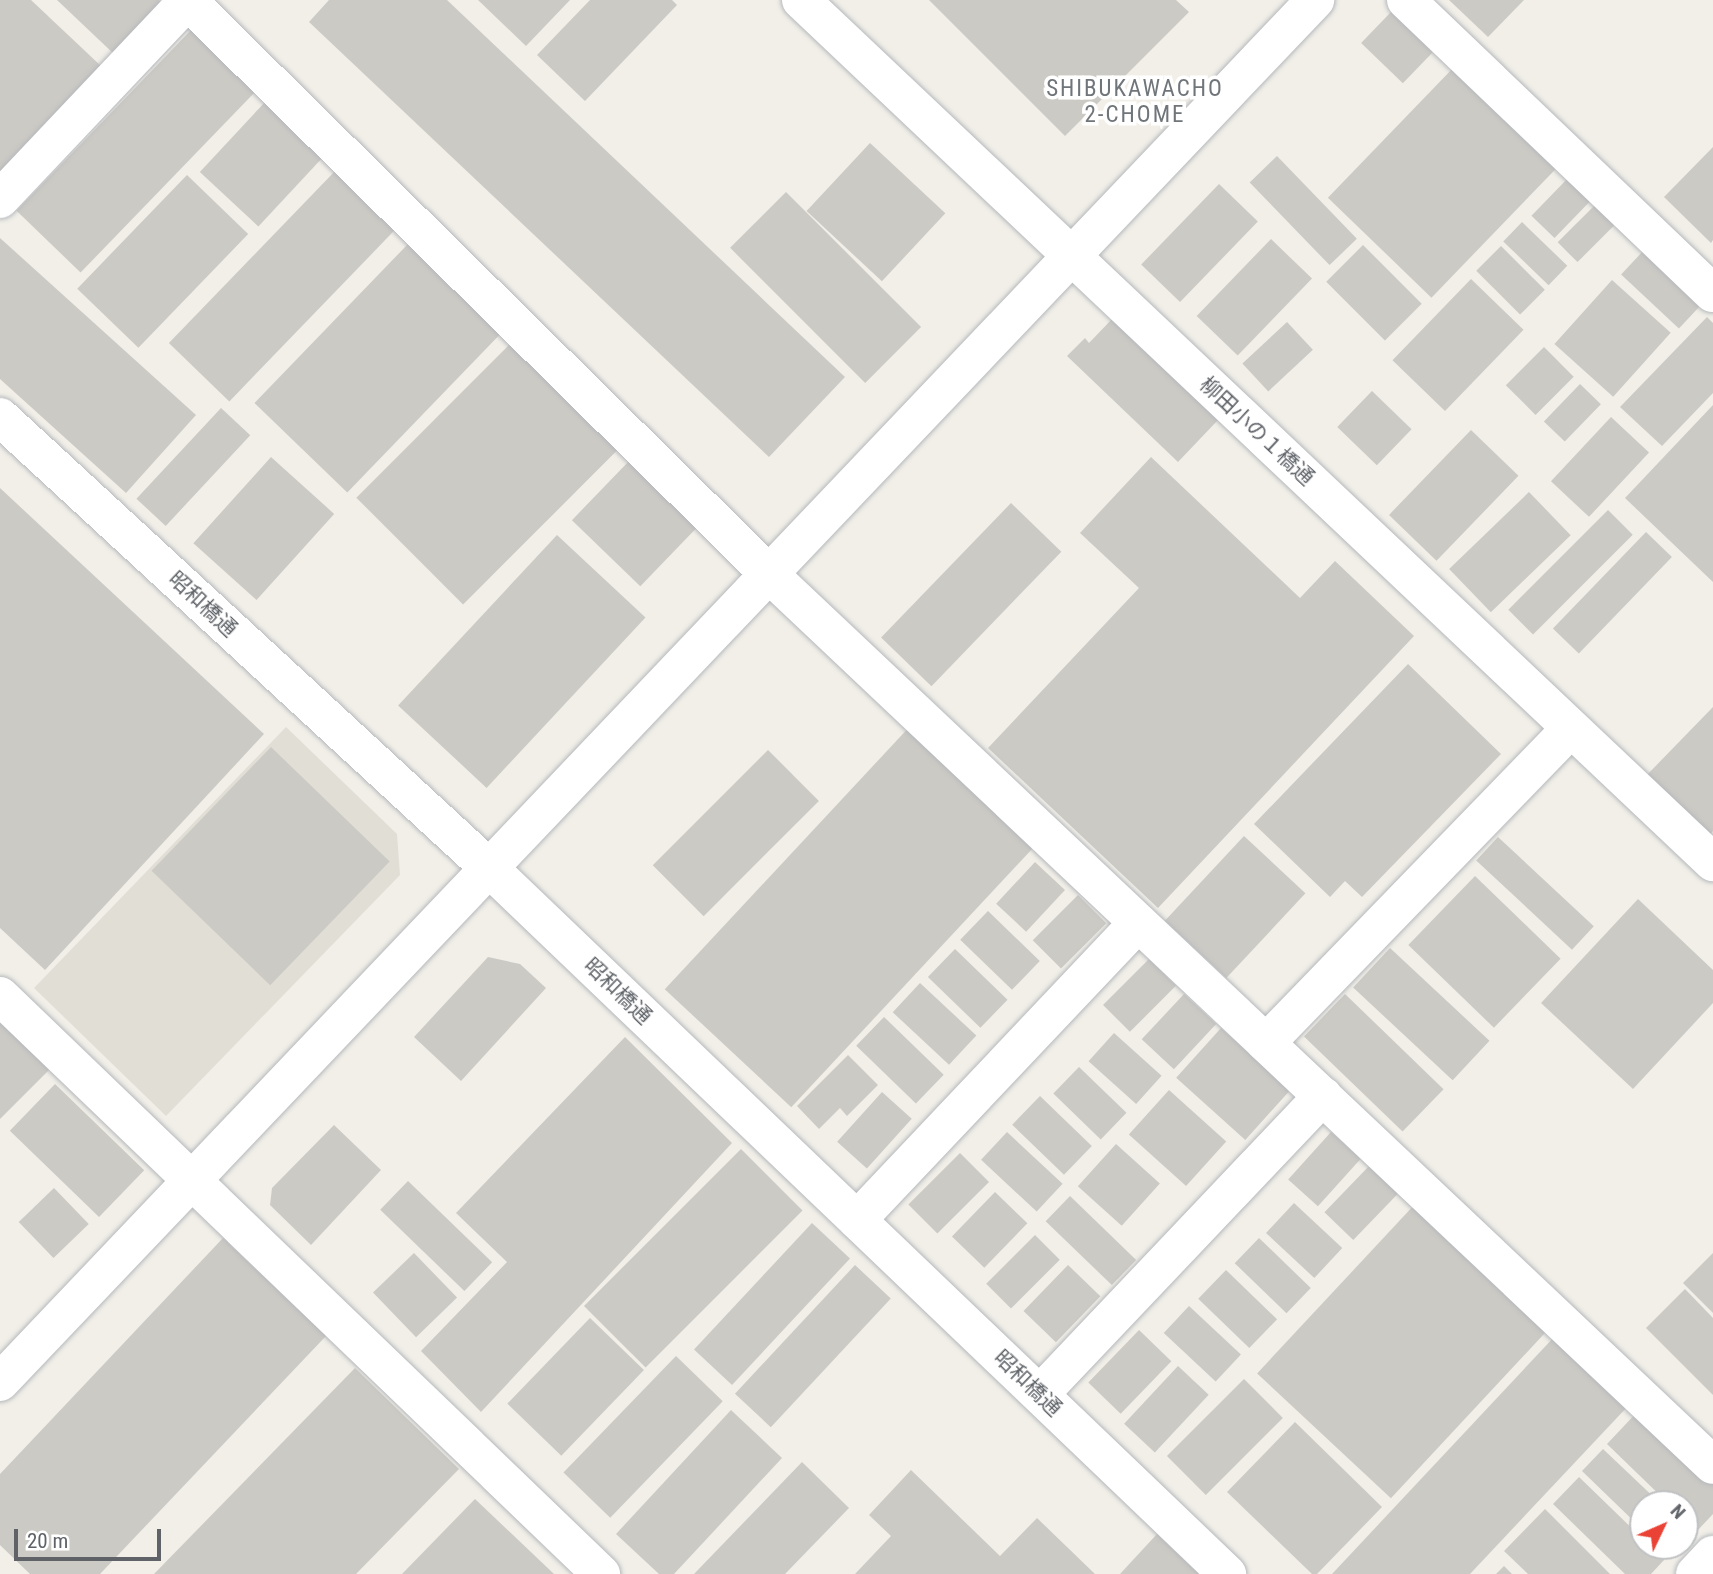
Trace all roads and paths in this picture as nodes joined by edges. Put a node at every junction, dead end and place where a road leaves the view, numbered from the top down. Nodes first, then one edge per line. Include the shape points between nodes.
1 (188, 0) edge
2 (801, 0) edge
3 (1315, 0) edge
4 (1406, 0) edge
5 (0, 199) edge
6 (1071, 254) junction
7 (1713, 293) edge
8 (0, 418) edge
9 (768, 573) junction
10 (1571, 728) junction
11 (1713, 862) edge
12 (488, 867) junction
13 (1138, 923) junction
14 (0, 996) edge
15 (1266, 1043) junction
16 (1322, 1096) junction
17 (191, 1181) junction
18 (858, 1220) junction
19 (0, 1382) edge
20 (1040, 1394) junction
21 (1713, 1465) edge
22 (1713, 1555) edge
23 (601, 1574) edge
24 (1227, 1574) edge
25 (1695, 1574) edge

1 - 5 street
1 - 9 street
2 - 6 street, 柳田小の１橋通
3 - 6 street
4 - 7 street
6 - 9 street
6 - 10 street, 柳田小の１橋通
8 - 12 street, 昭和橋通
9 - 12 street
9 - 13 street
10 - 11 street, 柳田小の１橋通
10 - 15 street
12 - 17 street
12 - 18 street, 昭和橋通
13 - 15 street
13 - 18 street
14 - 17 street
15 - 16 street
16 - 20 street
16 - 21 street
17 - 19 street
17 - 23 street
18 - 20 street, 昭和橋通
20 - 24 street, 昭和橋通
22 - 25 street

